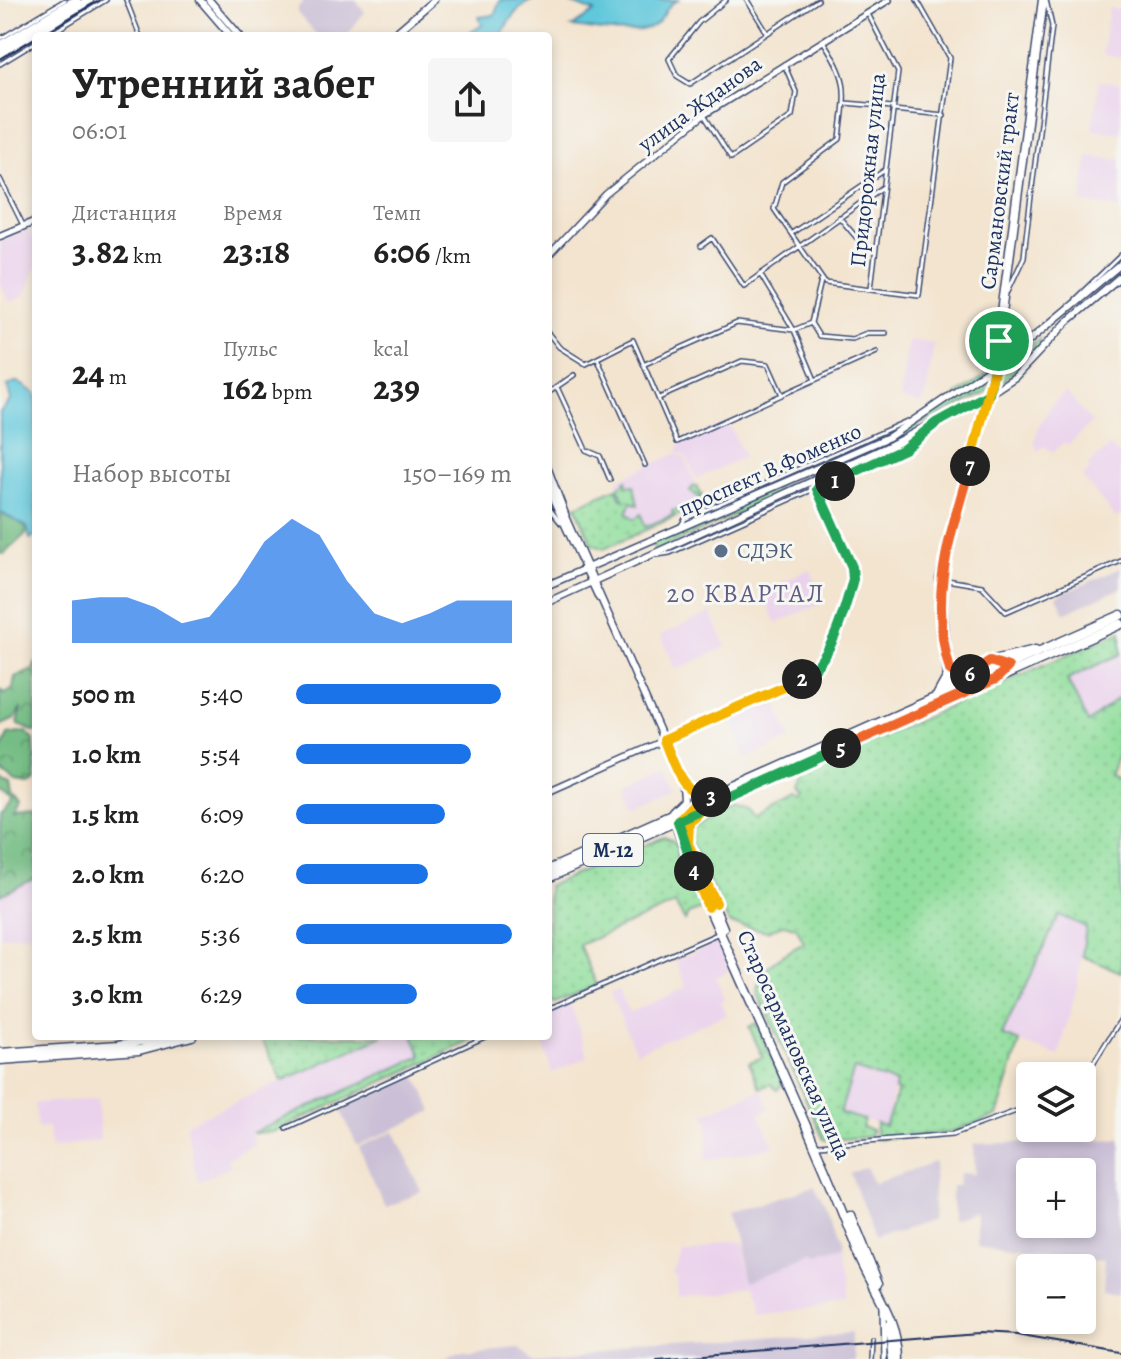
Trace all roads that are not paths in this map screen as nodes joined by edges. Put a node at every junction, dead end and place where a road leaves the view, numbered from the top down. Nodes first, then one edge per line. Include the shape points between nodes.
1 (65, 0) edge
2 (76, 0) edge
3 (89, 0) edge
4 (106, 0) edge
5 (126, 0) edge
6 (200, 0) edge
7 (209, 0) edge
8 (434, 0) edge
9 (726, 0) edge
10 (747, 0) edge
11 (818, 0) edge
12 (889, 0) edge
13 (917, 0) edge
14 (1044, 0) edge
15 (868, 14) junction
16 (226, 26) junction
17 (36, 32) edge
18 (54, 32) edge
19 (138, 32) edge
20 (229, 32) edge
21 (234, 32) edge
22 (397, 32) edge
23 (766, 32) junction
24 (32, 35) edge
25 (0, 39) edge
26 (823, 41) junction
27 (32, 45) edge
28 (0, 46) edge
29 (0, 54) edge
30 (0, 64) edge
31 (784, 64) junction
32 (843, 103) junction
33 (893, 109) junction
34 (704, 115) junction
35 (944, 115) junction
36 (885, 170) junction
37 (0, 179) edge
38 (883, 187) junction
39 (839, 217) junction
40 (32, 223) edge
41 (24, 226) junction
42 (791, 234) junction
43 (0, 236) edge
44 (856, 237) dead end
45 (798, 245) junction
46 (701, 246) dead end
47 (552, 252) edge
48 (1121, 256) edge
49 (1120, 265) edge
50 (760, 274) junction
51 (1121, 276) edge
52 (821, 281) junction
53 (871, 290) junction
54 (1004, 298) junction
55 (1073, 304) junction
56 (811, 323) junction
57 (794, 330) junction
58 (886, 333) dead end
59 (552, 338) edge
60 (1034, 338) junction
61 (999, 341) junction
62 (1043, 347) junction
63 (877, 352) dead end
64 (1015, 352) junction
65 (598, 360) junction
66 (644, 365) junction
67 (995, 366) junction
68 (574, 375) dead end
69 (815, 380) junction
70 (557, 387) junction
71 (552, 390) edge
72 (989, 394) junction
73 (782, 395) junction
74 (659, 398) junction
75 (966, 406) junction
76 (921, 416) junction
77 (981, 421) junction
78 (936, 423) junction
79 (929, 427) junction
80 (882, 449) junction
81 (904, 449) junction
82 (645, 465) dead end
83 (552, 474) edge
84 (610, 480) dead end
85 (552, 488) edge
86 (817, 489) junction
87 (552, 496) edge
88 (552, 516) edge
89 (566, 524) junction
90 (643, 542) junction
91 (650, 556) junction
92 (1121, 561) edge
93 (587, 568) junction
94 (940, 579) junction
95 (593, 582) junction
96 (552, 583) edge
97 (552, 600) edge
98 (1121, 615) edge
99 (1121, 624) edge
100 (1048, 648) junction
101 (990, 661) junction
102 (949, 666) junction
103 (1007, 666) junction
104 (970, 674) junction
105 (996, 679) junction
106 (938, 694) junction
107 (918, 706) junction
108 (664, 740) junction
109 (683, 784) junction
110 (552, 790) edge
111 (713, 797) junction
112 (692, 806) junction
113 (704, 810) junction
114 (678, 821) junction
115 (659, 825) junction
116 (683, 846) junction
117 (552, 868) edge
118 (552, 876) edge
119 (712, 905) junction
120 (720, 933) junction
121 (552, 1007) edge
122 (1121, 1019) edge
123 (147, 1040) edge
124 (177, 1040) edge
125 (478, 1040) edge
126 (0, 1053) edge
127 (33, 1054) junction
128 (0, 1060) edge
129 (1094, 1062) edge
130 (1016, 1111) edge
131 (286, 1128) dead end
132 (819, 1145) junction
133 (863, 1252) junction
134 (883, 1300) junction
135 (871, 1338) dead end
136 (870, 1359) edge
137 (884, 1359) edge
138 (896, 1359) edge

1 - 25 street
2 - 28 main road
3 - 17 main road
4 - 18 street
5 - 19 street
6 - 16 main road
7 - 16 main road
8 - 22 main road
9 - 23 street, улица Жданова via 699,22 669,59 677,76 690,84
10 - 23 street
11 - 23 street, улица Жданова
12 - 15 street, улица Жданова
13 - 35 street via 950,53
14 - 54 main road, Сармановский тракт
14 - 54 street via 1052,26 1024,257
15 - 26 street, улица Жданова
15 - 33 street, Придорожная улица via 897,65
16 - 20 main road
16 - 21 main road
24 - 29 main road
26 - 31 street, улица Жданова
26 - 32 street via 843,71
27 - 30 street
31 - 34 street, улица Жданова
31 - 34 street via 796,92 792,116 731,158
32 - 33 street
32 - 42 street via 840,139 779,186 774,209
33 - 35 street
33 - 36 street, Придорожная улица
34 - 47 street, улица Жданова via 606,194
35 - 53 street via 919,295
36 - 38 street, Придорожная улица
36 - 42 street
37 - 41 street
38 - 39 street
38 - 53 street, Придорожная улица
39 - 44 street
39 - 45 street
40 - 41 main road
41 - 43 main road
42 - 45 street
45 - 50 street
45 - 52 street
46 - 50 street via 712,238 744,286
48 - 55 street via 1079,292
49 - 51 main road
49 - 55 main road, проспект В.Фоменко
50 - 57 street
51 - 62 main road, проспект В.Фоменко
52 - 53 street
52 - 56 street
54 - 61 main road, Сармановский тракт
55 - 60 main road, проспект В.Фоменко
56 - 57 street
56 - 58 street via 819,336 852,339
57 - 66 street via 737,323
57 - 69 street
59 - 65 street via 582,363
60 - 62 main road via 1043,338
60 - 64 main road, проспект В.Фоменко
61 - 64 main road via 1005,350
61 - 67 main road, Сармановский тракт
62 - 72 main road, проспект В.Фоменко via 1015,377
63 - 69 street
64 - 67 main road, проспект В.Фоменко
65 - 66 street via 633,340
65 - 82 street
66 - 74 street
67 - 72 main road, Сармановский тракт
67 - 76 main road, проспект В.Фоменко
68 - 70 street
69 - 73 street
70 - 71 street
70 - 84 street via 586,450 600,456
72 - 75 main road, проспект В.Фоменко
72 - 77 main road, Сармановский тракт
73 - 74 street via 768,364 742,361
73 - 74 street via 676,441
75 - 77 main road via 976,409
75 - 78 main road, проспект В.Фоменко
76 - 79 main road via 920,422
76 - 90 main road, проспект В.Фоменко via 889,437
77 - 94 main road, Сармановский тракт
78 - 79 main road, проспект В.Фоменко
78 - 81 street
79 - 80 main road, проспект В.Фоменко
80 - 81 street
80 - 91 main road, проспект В.Фоменко
81 - 86 street
83 - 89 street via 566,506
85 - 89 main road
86 - 91 street via 670,553
86 - 108 street via 854,575 822,661 802,679
87 - 89 main road
88 - 89 street
89 - 93 main road
90 - 91 main road via 654,546
90 - 93 main road, проспект В.Фоменко
91 - 95 main road, проспект В.Фоменко
92 - 94 street via 1009,612 1002,611 982,586
93 - 95 main road
93 - 96 main road, проспект В.Фоменко
94 - 102 main road, Сармановский тракт
95 - 97 main road, проспект В.Фоменко
95 - 108 main road
98 - 100 main road, М-12
99 - 105 main road, М-12
100 - 101 main road
100 - 103 main road, М-12
101 - 103 main road
101 - 104 main road
102 - 104 main road via 960,677
102 - 106 main road, Сармановский тракт
103 - 105 main road
103 - 107 main road, М-12
104 - 106 main road
105 - 113 main road, М-12
106 - 107 main road
107 - 111 main road, М-12
108 - 109 main road
108 - 110 street
109 - 111 main road via 696,796
109 - 115 main road via 682,803
111 - 112 main road, М-12
112 - 114 main road
112 - 115 main road, М-12
113 - 114 main road, М-12
113 - 119 main road, Старосармановская улица via 689,822 686,837
114 - 115 main road, М-12
114 - 116 main road, Старосармановская улица
115 - 116 main road
115 - 117 main road, М-12
115 - 118 main road, М-12
116 - 119 main road, Старосармановская улица
119 - 120 main road, Старосармановская улица
119 - 132 main road, Старосармановская улица
120 - 121 street
120 - 133 main road, Старосармановская улица
122 - 129 street
123 - 127 main road
124 - 127 main road via 139,1050
125 - 131 street
126 - 127 main road
127 - 128 main road
130 - 132 street via 953,1134
132 - 133 main road, Старосармановская улица
133 - 134 main road, Старосармановская улица
134 - 137 street
134 - 138 main road, Старосармановская улица
135 - 136 street

